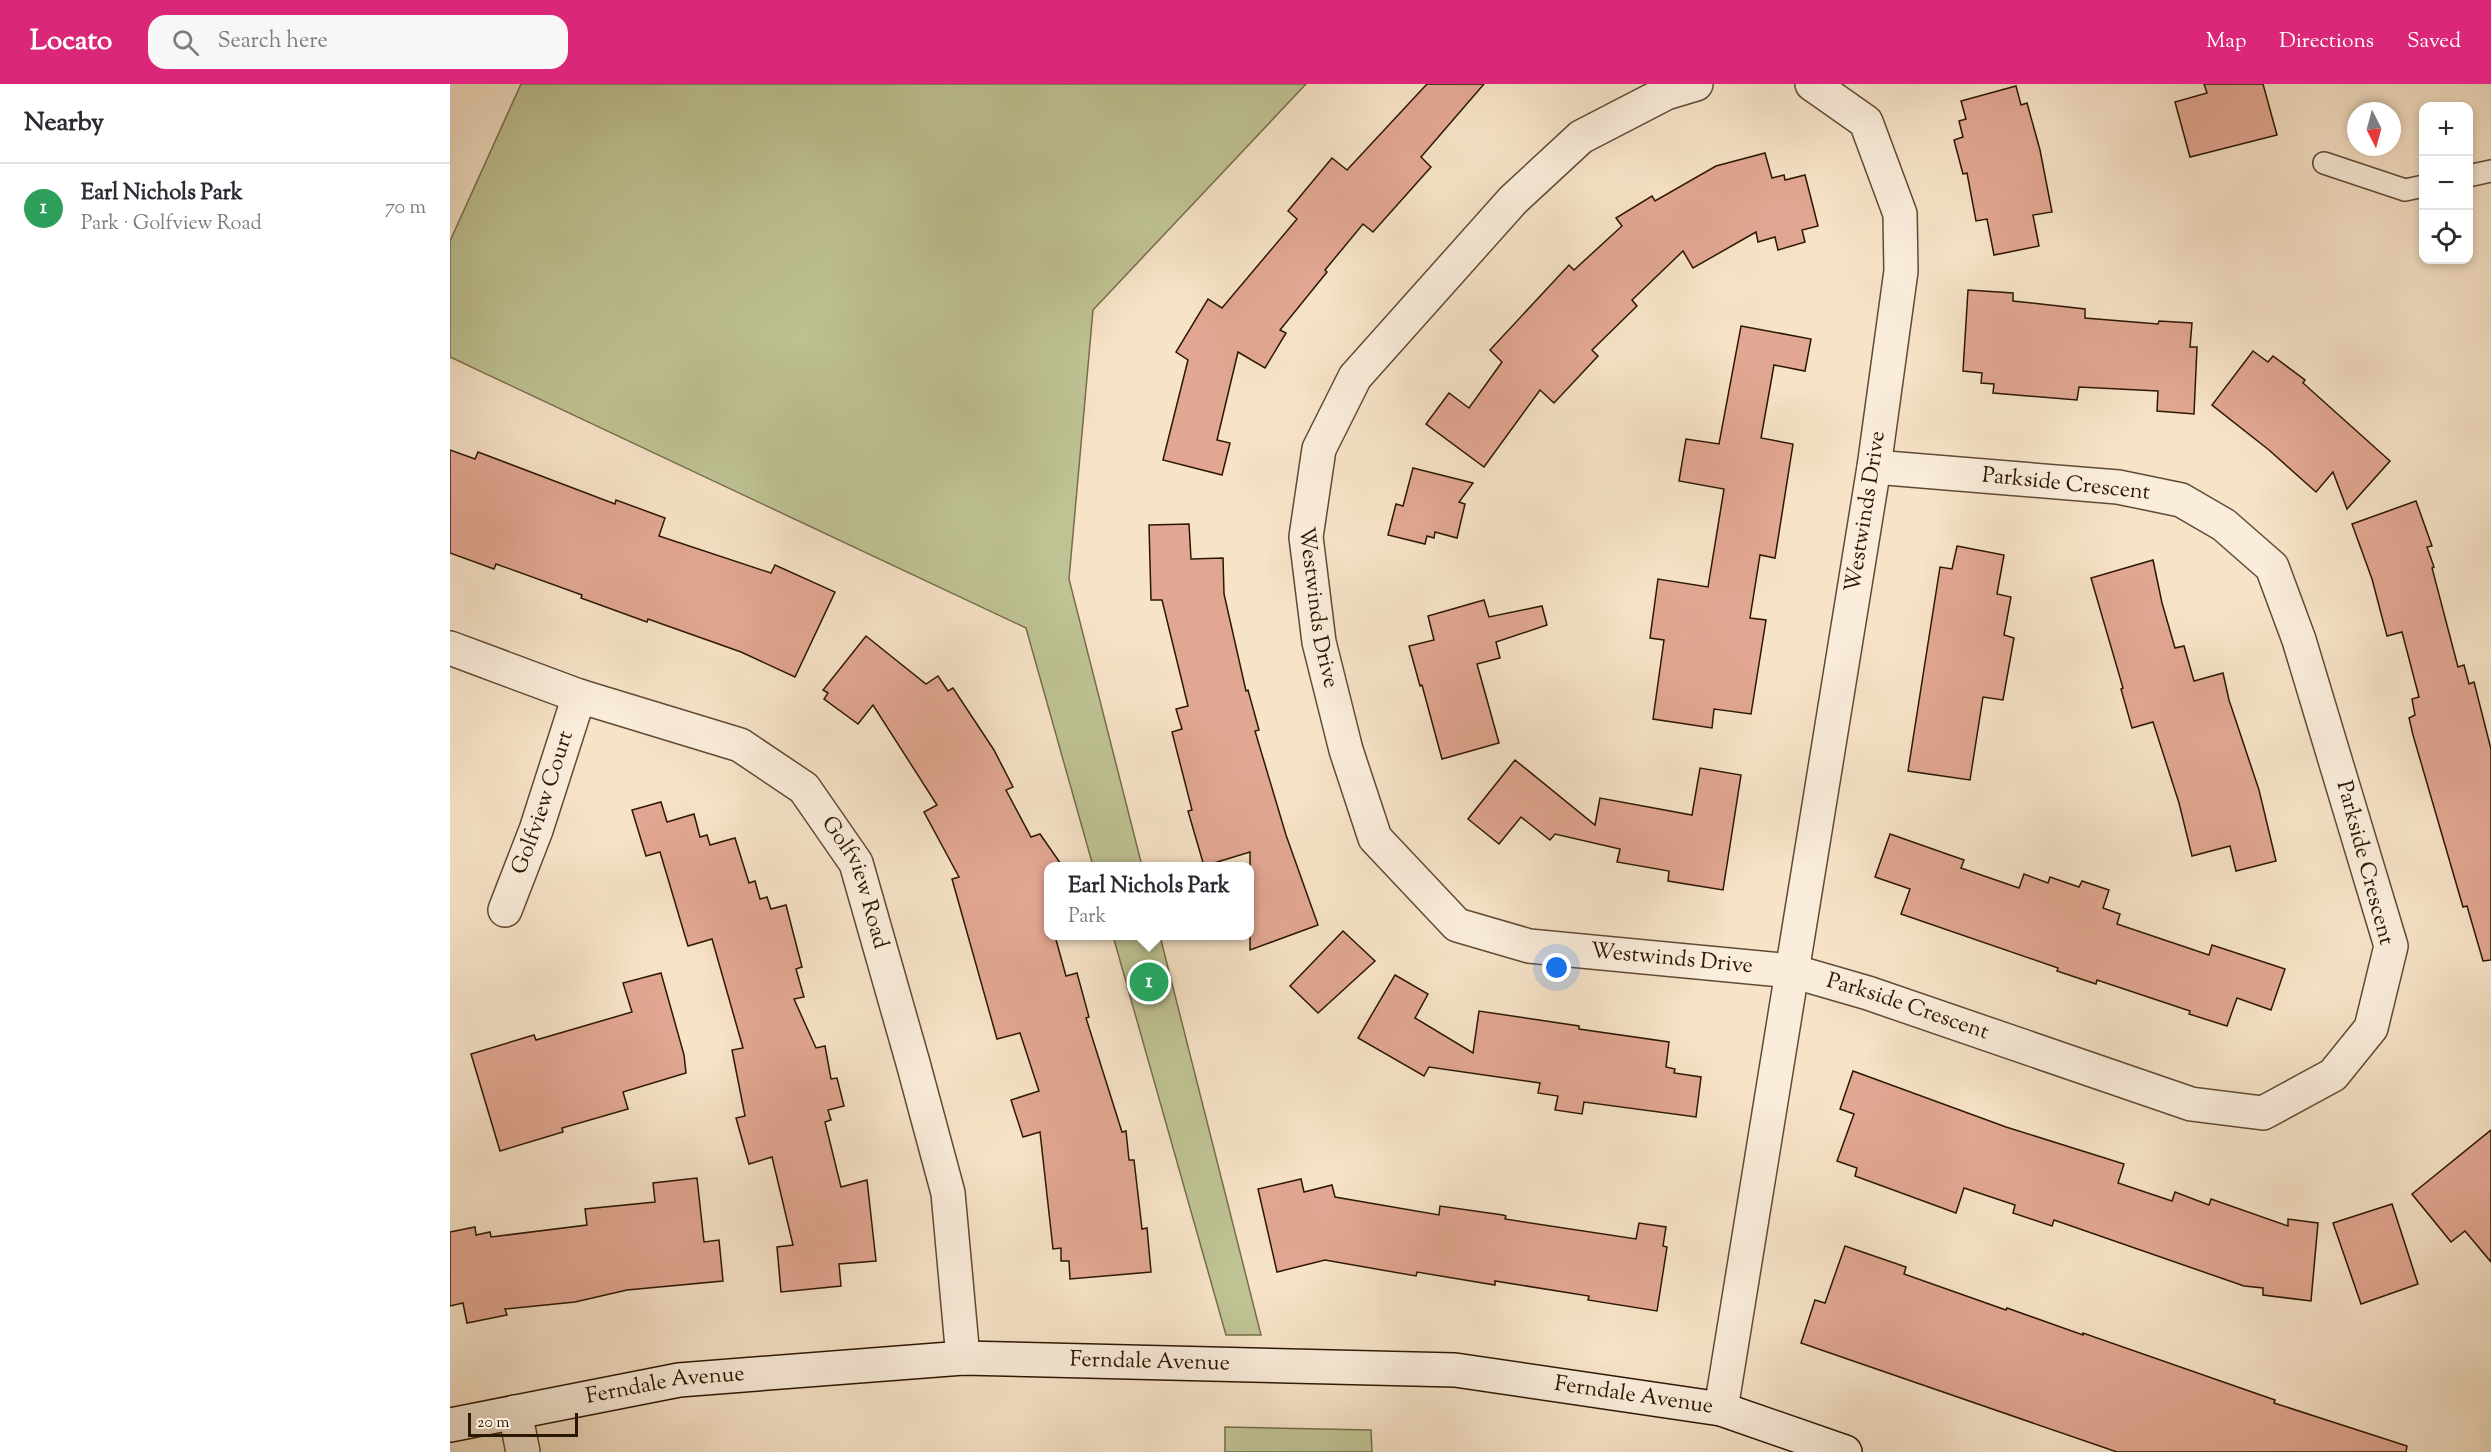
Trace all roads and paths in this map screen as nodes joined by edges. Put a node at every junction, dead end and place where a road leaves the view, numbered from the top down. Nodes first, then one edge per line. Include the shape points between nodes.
1 (1696, 84) edge
2 (1812, 84) edge
3 (2324, 163) dead end
4 (2491, 171) edge
5 (2473, 175) edge
6 (2419, 187) edge
7 (1874, 467) junction
8 (450, 648) edge
9 (579, 696) junction
10 (505, 910) dead end
11 (1792, 971) junction
12 (963, 1358) junction
13 (1721, 1409) junction
14 (515, 1412) junction
15 (450, 1425) edge
16 (523, 1452) edge
17 (1845, 1452) edge

1 - 11 street, Westwinds Drive via 1666,93 1581,137 1513,200 1355,377 1319,449 1306,537 1319,642 1346,750 1375,838 1457,925 1529,946
2 - 7 street, Westwinds Drive via 1866,122 1900,214 1901,271
3 - 6 lane via 2405,190
4 - 5 lane
7 - 11 street, Westwinds Drive
7 - 11 street, Parkside Crescent via 2118,487 2181,500 2224,525 2272,567 2299,640 2391,946 2371,1028 2332,1075 2263,1113 2191,1104 1868,993
8 - 9 street, Golfview Road
9 - 10 street, Golfview Court via 536,830
9 - 12 street, Golfview Road via 740,746 804,788 856,863 948,1193
11 - 13 street, Westwinds Drive
12 - 13 street, Ferndale Avenue via 1455,1370
12 - 14 street, Ferndale Avenue via 679,1380
13 - 17 street, Ferndale Avenue
14 - 15 street, Ferndale Avenue
14 - 16 street

